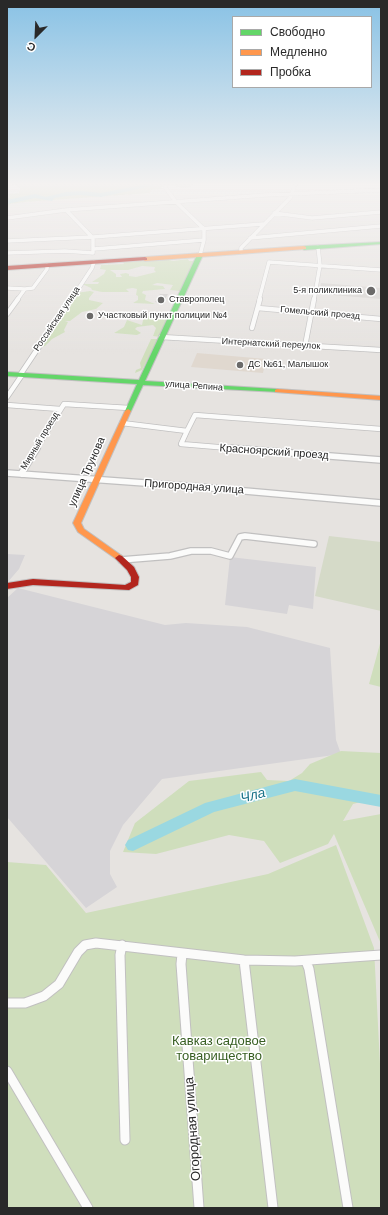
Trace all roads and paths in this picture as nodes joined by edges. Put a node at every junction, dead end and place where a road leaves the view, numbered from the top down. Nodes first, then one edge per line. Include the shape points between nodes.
1 (35, 240) edge
2 (93, 240) edge
3 (204, 240) joint
4 (248, 240) edge
5 (7, 241) edge
6 (381, 243) edge
7 (318, 247) junction
8 (241, 252) junction
9 (7, 253) edge
10 (200, 255) junction
11 (93, 257) junction
12 (47, 265) junction
13 (320, 265) junction
14 (7, 268) edge
15 (381, 270) edge
16 (7, 288) edge
17 (25, 289) junction
18 (258, 308) junction
19 (312, 313) junction
20 (7, 314) edge
21 (381, 319) edge
22 (252, 328) dead end
23 (161, 337) junction
24 (305, 346) junction
25 (381, 350) edge
26 (7, 374) edge
27 (21, 375) junction
28 (142, 382) junction
29 (7, 397) edge
30 (381, 398) edge
31 (7, 404) edge
32 (129, 408) junction
33 (60, 409) junction
34 (122, 423) junction
35 (381, 429) edge
36 (187, 431) junction
37 (381, 460) edge
38 (7, 473) edge
39 (21, 474) junction
40 (96, 480) junction
41 (381, 503) edge
42 (314, 544) dead end
43 (121, 560) junction
44 (7, 586) edge
45 (122, 945) junction
46 (182, 954) junction
47 (381, 955) edge
48 (244, 960) junction
49 (306, 961) junction
50 (7, 1003) edge
51 (7, 1071) edge
52 (125, 1140) dead end
53 (88, 1208) edge
54 (199, 1208) edge
55 (273, 1208) edge
56 (348, 1208) edge

1 - 5 street
2 - 11 street
3 - 10 street
3 - 11 street
4 - 8 street via 240,248
6 - 7 street
7 - 8 street
7 - 13 street
8 - 10 street
9 - 11 street via 65,251
10 - 11 street
10 - 23 street, улица Трунова
11 - 12 street
11 - 27 street, Российская улица via 92,268
12 - 14 street
12 - 17 street via 47,269 33,288
13 - 15 street
13 - 18 street via 269,262
13 - 19 street
16 - 17 street
17 - 20 street
18 - 19 street, Гомельский проезд
18 - 22 street
19 - 21 street, Гомельский проезд
19 - 24 street
23 - 24 street, Интернатский переулок
23 - 28 street, улица Трунова
24 - 25 street, Интернатский переулок
26 - 27 street, улица Репина
27 - 28 street, улица Репина
27 - 29 street, Российская улица
28 - 30 street, улица Репина
28 - 32 street, улица Трунова
31 - 33 street, Мирный проезд
32 - 33 street, Мирный проезд via 67,404
32 - 34 street, улица Трунова
33 - 39 street, Мирный проезд
34 - 36 street
34 - 40 street, улица Трунова
35 - 36 street via 195,415
36 - 37 street, Красноярский проезд via 182,444 184,445
38 - 39 street, Пригородная улица
39 - 40 street, Пригородная улица
40 - 41 street, Пригородная улица
40 - 43 street, улица Трунова via 77,523 81,530
42 - 43 street via 245,536 240,537 230,556 210,551 191,551 170,556
43 - 44 street, улица Трунова via 131,569 136,580 133,585 126,588 33,582
45 - 46 street
45 - 50 street via 85,945 59,984 44,996 25,1003
45 - 52 street via 120,955
46 - 48 street
46 - 54 street, Огородная улица
47 - 49 street
48 - 49 street
48 - 55 street
49 - 56 street
51 - 53 street

